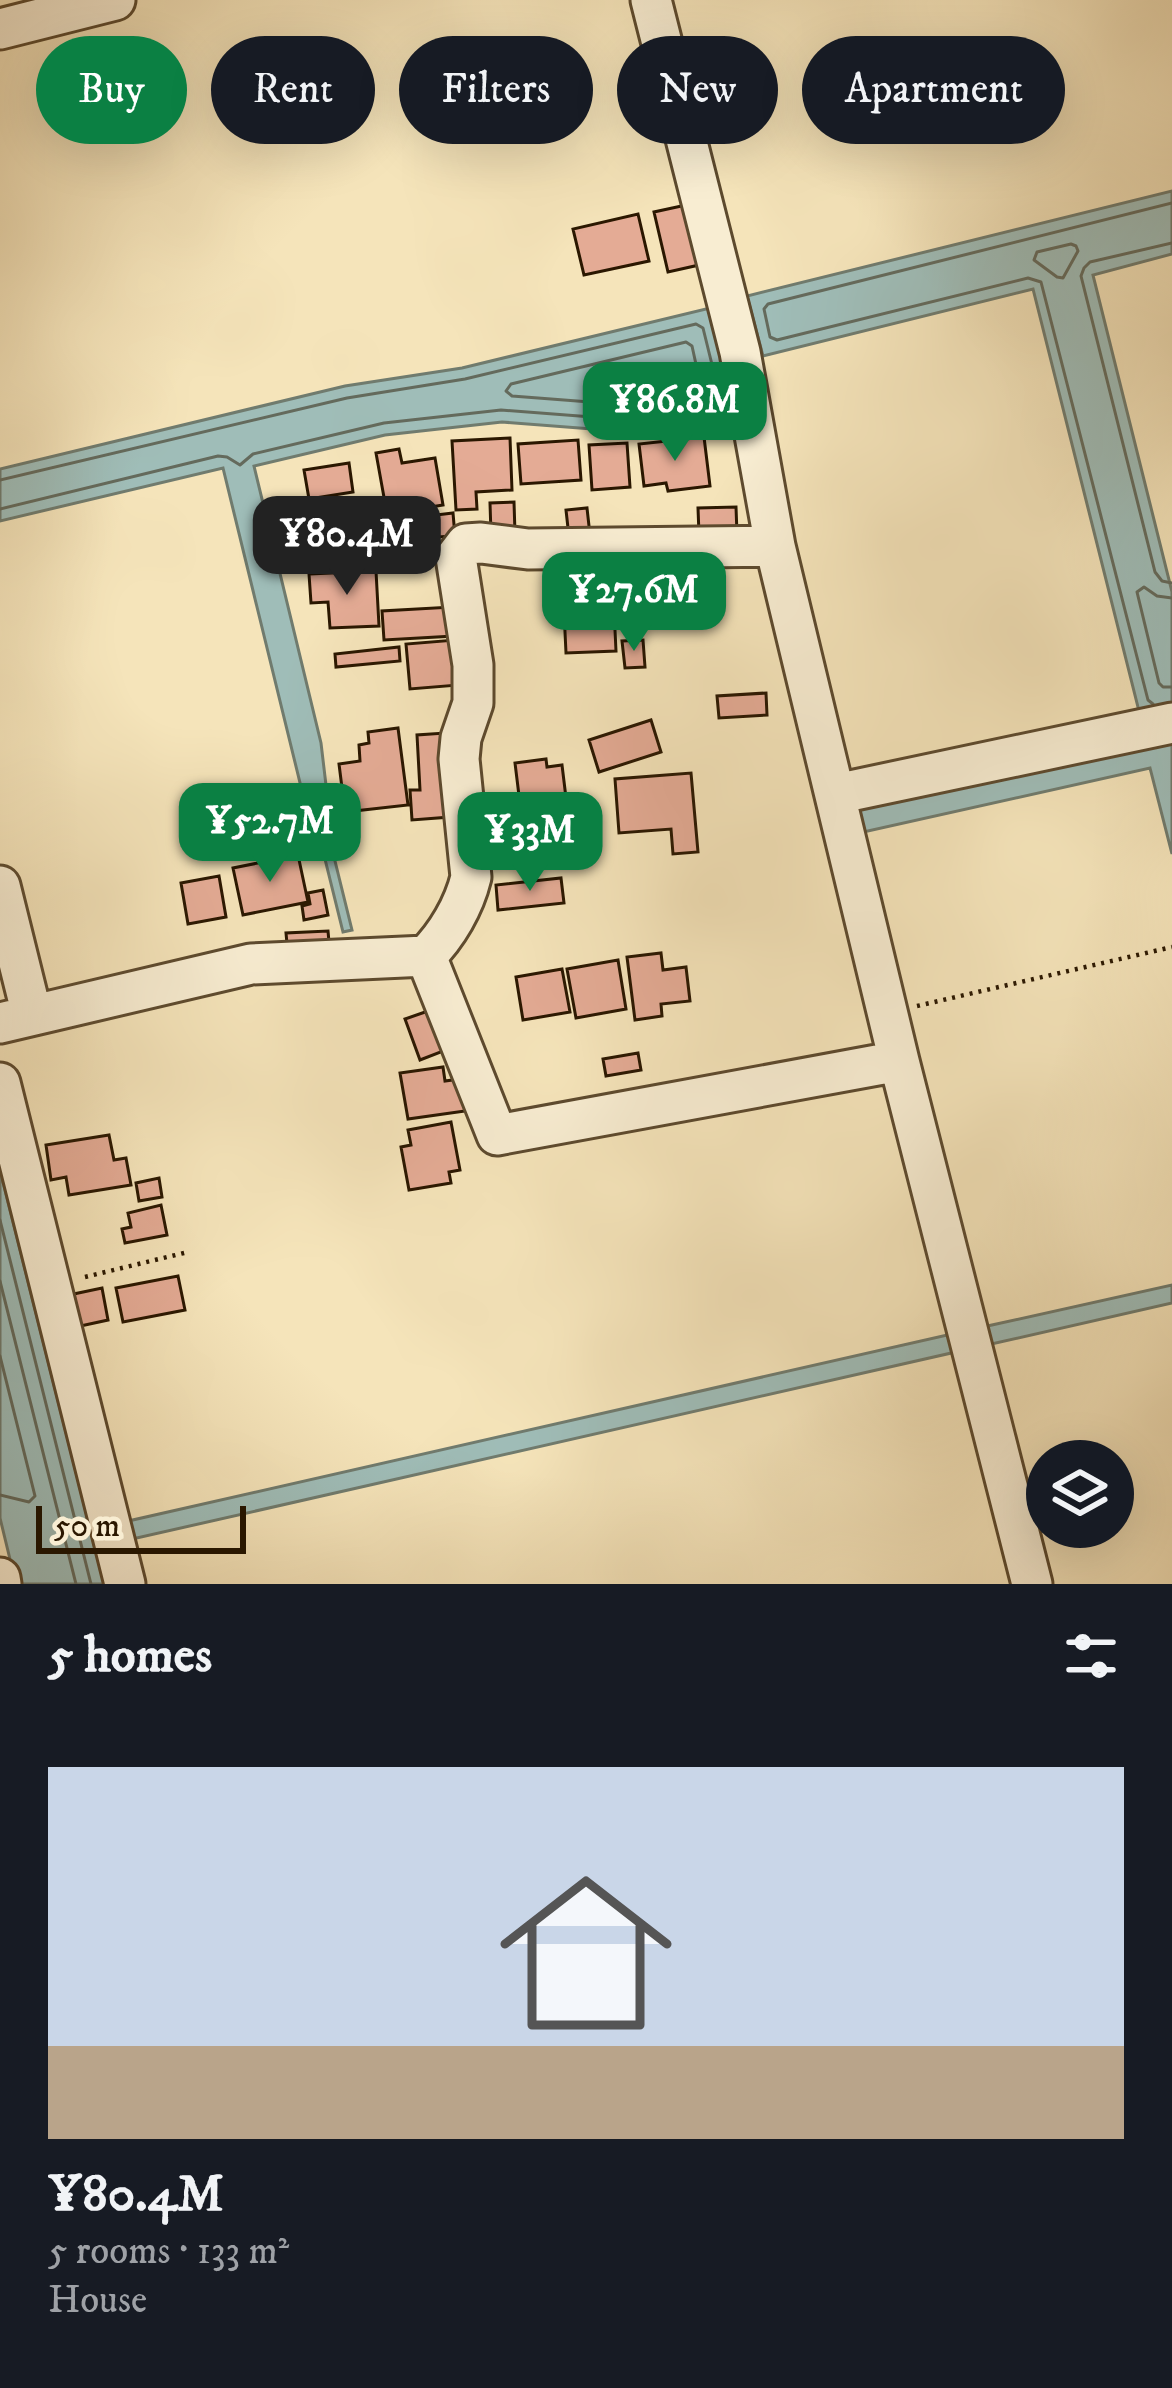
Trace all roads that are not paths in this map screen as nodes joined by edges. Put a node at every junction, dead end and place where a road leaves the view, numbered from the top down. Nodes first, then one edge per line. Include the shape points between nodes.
1 (115, 0) edge
2 (652, 0) edge
3 (0, 29) edge
4 (775, 546) junction
5 (1172, 722) edge
6 (836, 794) junction
7 (0, 886) edge
8 (426, 956) junction
9 (16, 1019) edge
10 (899, 1061) junction
11 (0, 1083) edge
12 (125, 1584) edge
13 (1032, 1584) edge

1 - 3 street
2 - 4 street via 740,352
4 - 6 street
4 - 8 street via 466,544 456,557 473,703 459,759 471,877
5 - 6 street
6 - 10 street
7 - 9 street
8 - 9 street via 250,964
8 - 10 street via 497,1135
10 - 13 street
11 - 12 street

